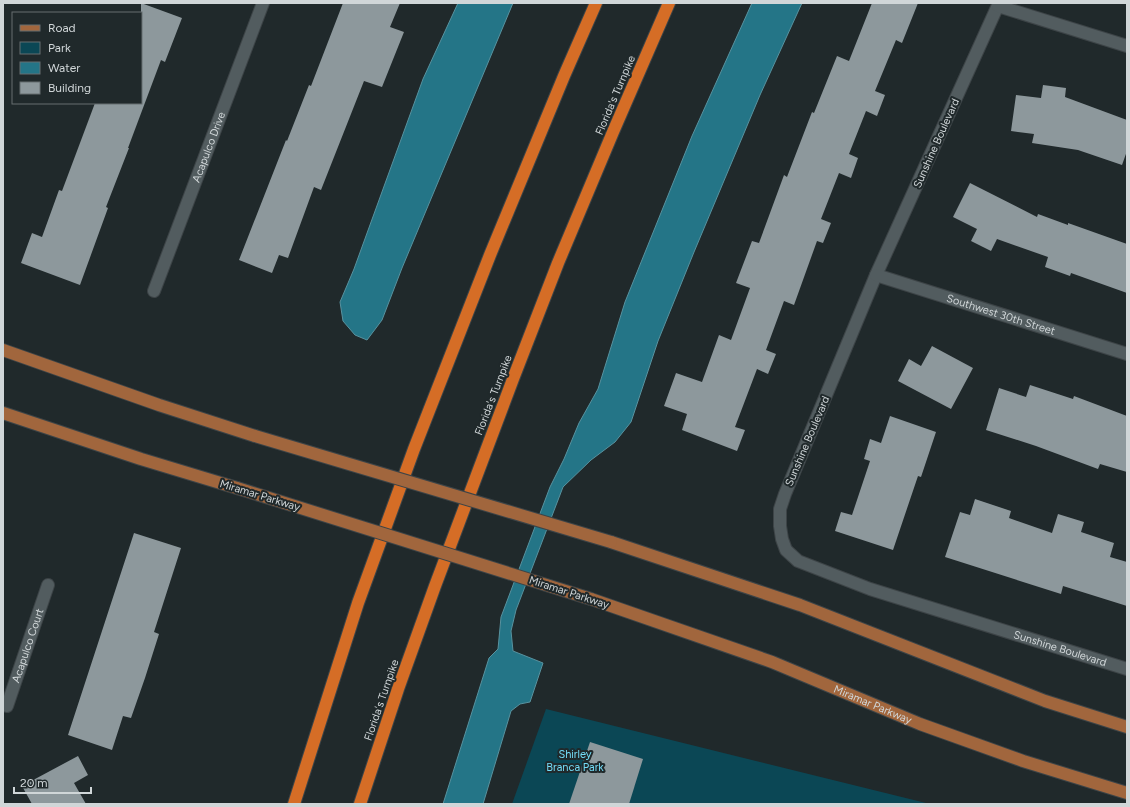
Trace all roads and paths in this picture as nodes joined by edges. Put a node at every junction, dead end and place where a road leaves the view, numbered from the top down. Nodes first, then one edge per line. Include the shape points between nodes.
1 (263, 3) edge
2 (596, 3) edge
3 (669, 3) edge
4 (999, 5) edge
5 (1127, 46) edge
6 (876, 275) junction
7 (154, 291) dead end
8 (3, 350) edge
9 (1127, 354) edge
10 (3, 413) edge
11 (48, 585) dead end
12 (1127, 669) edge
13 (5, 705) edge
14 (1127, 727) edge
15 (1127, 793) edge
16 (294, 804) edge
17 (360, 804) edge

1 - 7 street, Acapulco Drive
2 - 16 highway via 490,255 414,449 358,602
3 - 17 highway, Florida's Turnpike via 558,263 513,379 435,586
4 - 5 street
4 - 6 street, Sunshine Boulevard
6 - 9 street, Southwest 30th Street
6 - 12 street, Sunshine Boulevard via 780,509 780,526 786,550 798,561 870,589
8 - 14 main road, bridge via 255,436 610,542 800,605 1045,701
10 - 15 main road, Miramar Parkway, bridge via 141,459 590,599 772,662 920,724 1023,761
11 - 13 street, Acapulco Court

